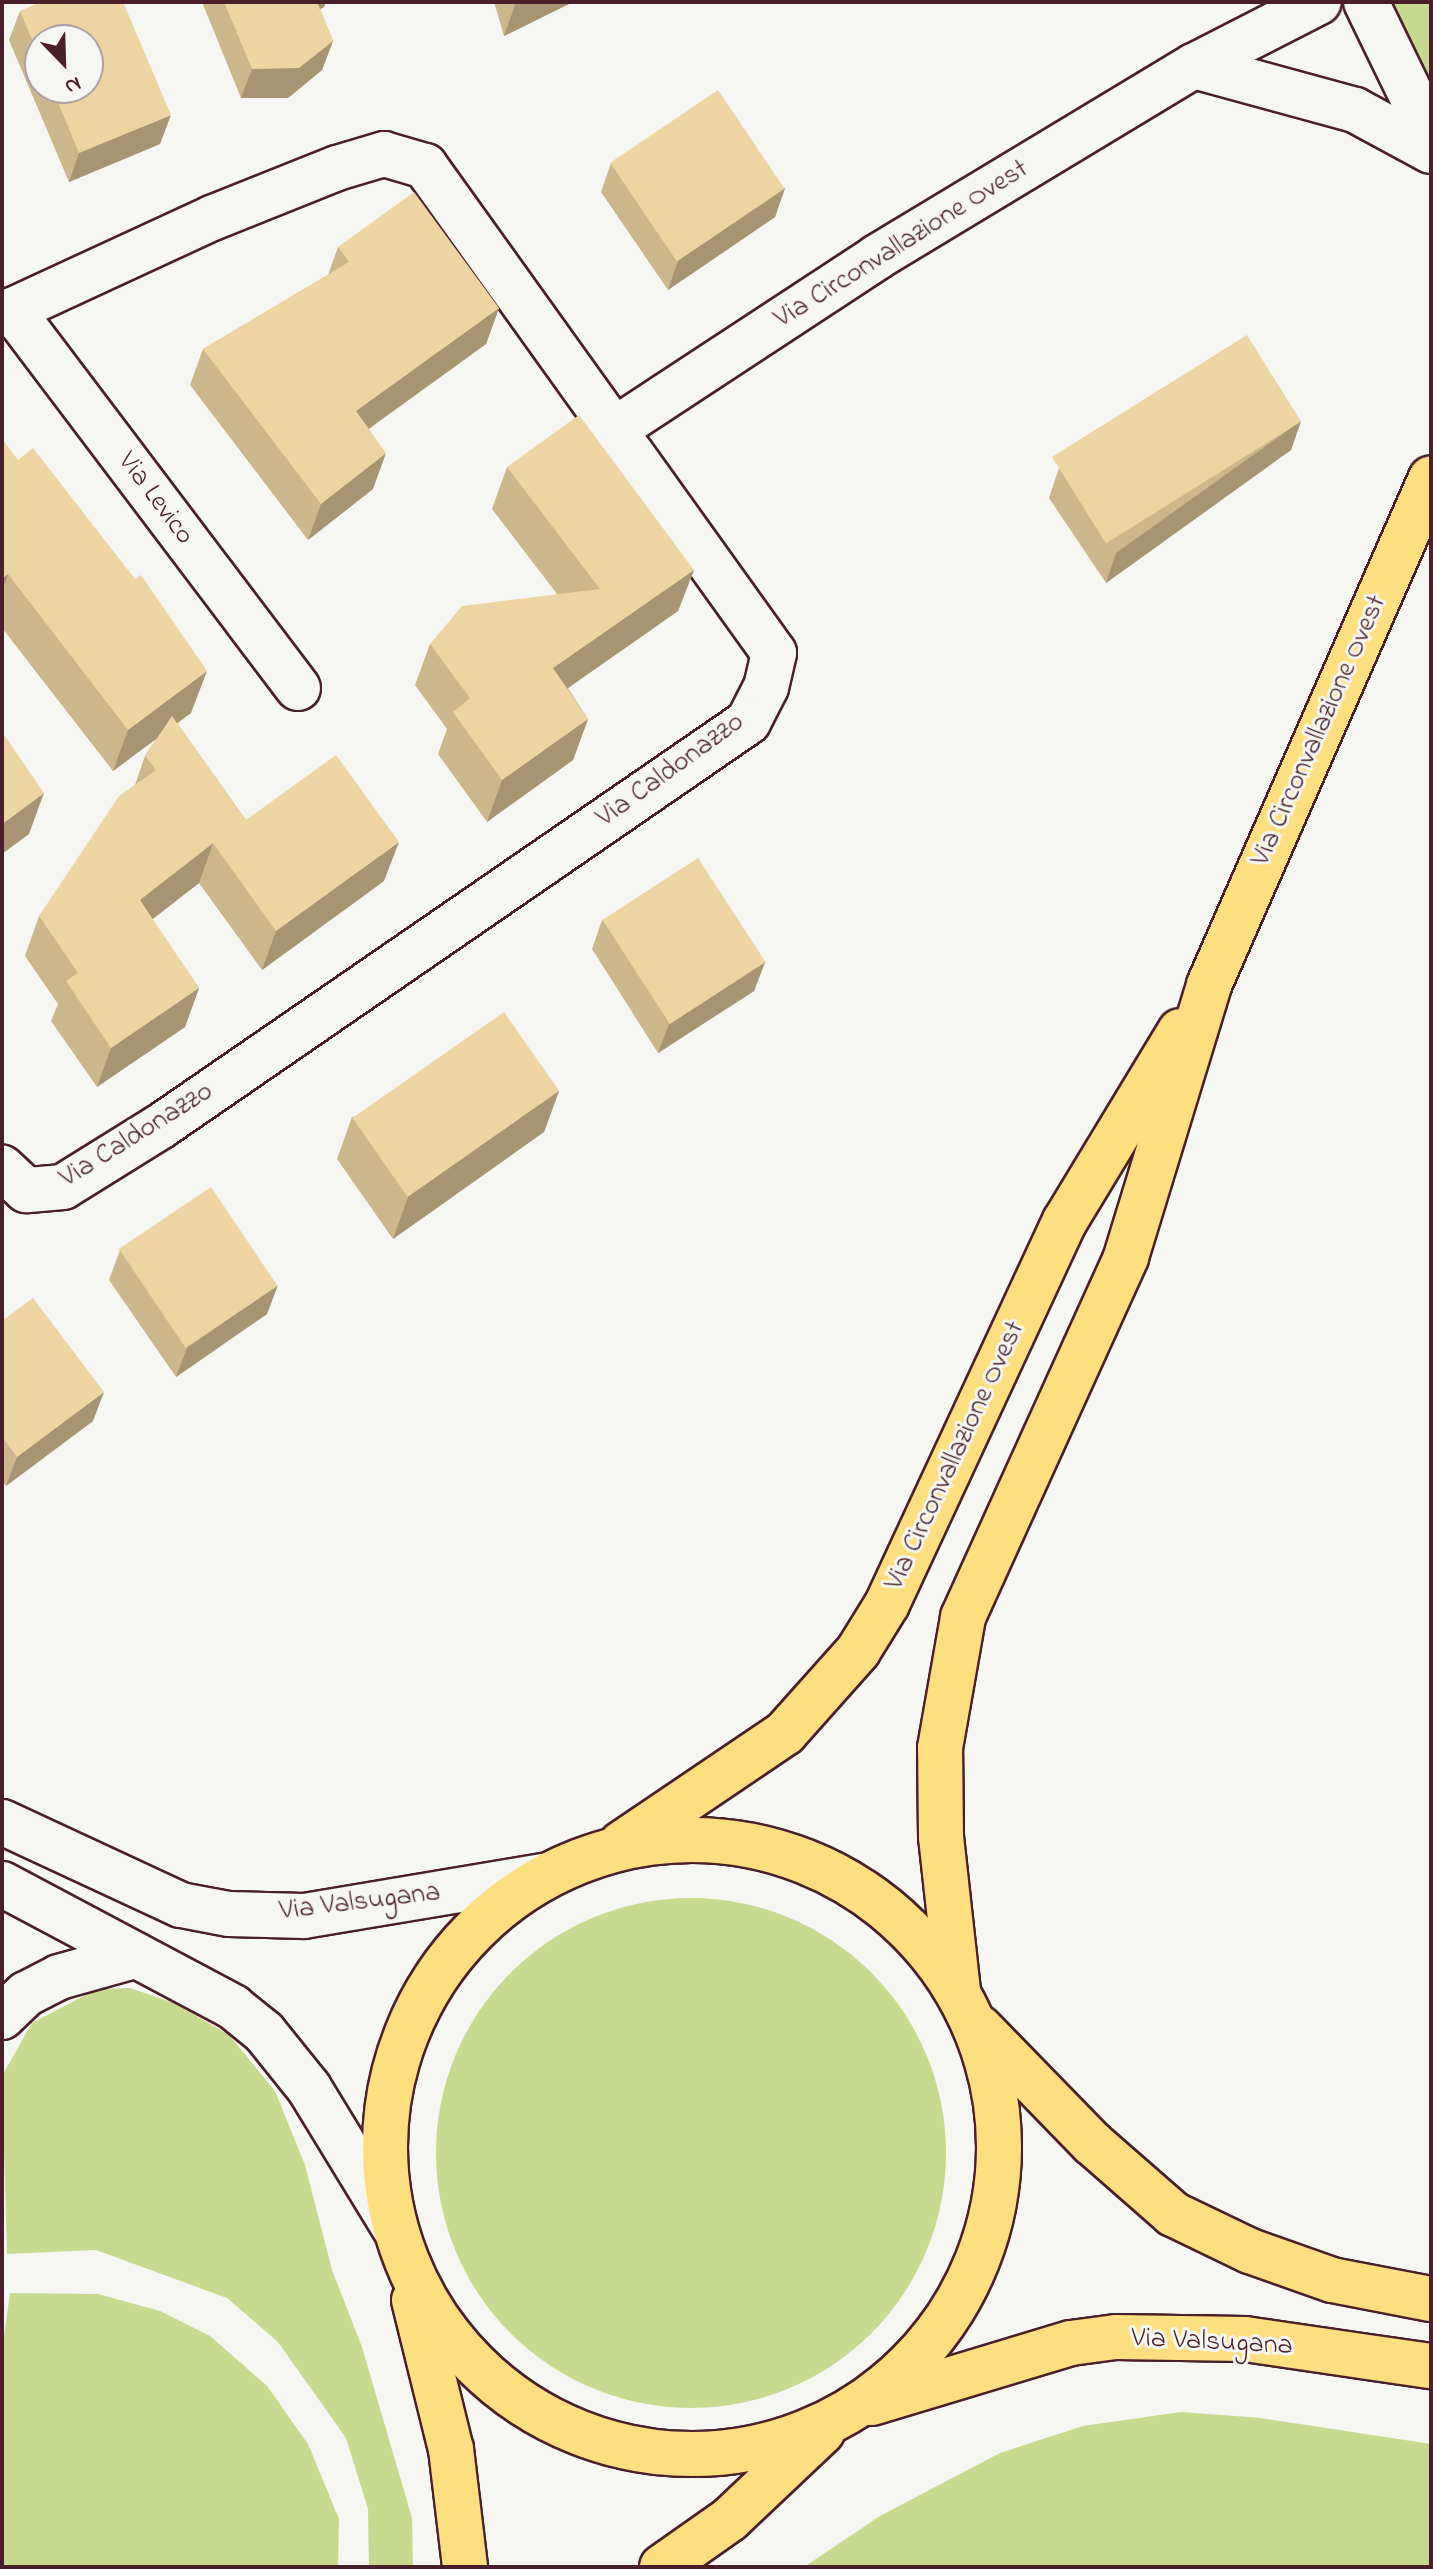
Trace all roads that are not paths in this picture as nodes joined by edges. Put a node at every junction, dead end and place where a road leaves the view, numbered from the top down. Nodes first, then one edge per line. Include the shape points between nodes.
1 (1319, 2) edge
2 (1366, 2) edge
3 (1194, 66) junction
4 (1431, 136) edge
5 (1431, 151) edge
6 (384, 154) joint
7 (7, 312) edge
8 (614, 430) junction
9 (1431, 478) edge
10 (298, 688) dead end
11 (1209, 985) junction
12 (2, 1168) edge
13 (2, 1822) edge
14 (613, 1849) junction
15 (544, 1876) junction
16 (2, 1881) edge
17 (248, 1914) junction
18 (134, 1956) junction
19 (967, 2007) junction
20 (2, 2017) edge
21 (398, 2243) junction
22 (1431, 2299) edge
23 (1431, 2366) edge
24 (847, 2413) junction
25 (465, 2567) edge
26 (662, 2567) edge

1 - 3 street, Via Circonvallazione Ovest
2 - 4 street
3 - 5 street via 1355,110
3 - 8 street, Via Circonvallazione Ovest via 877,257
6 - 7 street, Via Levico via 212,218
6 - 8 street, Via Caldonazzo via 425,166
7 - 10 street, Via Levico
8 - 12 street, Via Caldonazzo via 774,653 766,687 748,722 161,1126 63,1187 26,1190
9 - 11 main road, Via Circonvallazione Ovest
11 - 14 main road, Via Circonvallazione Ovest via 1065,1221 887,1604 858,1651 785,1733
11 - 19 main road, Via Circonvallazione Ovest via 1126,1257 963,1617 940,1748 941,1837
13 - 17 street, Via Valsugana via 181,1905
14 - 15 main road, Via Circonvallazione Ovest
14 - 19 main road, Via Circonvallazione Ovest via 692,1839 771,1850 846,1880 909,1928
15 - 17 street, Via Valsugana via 304,1916
15 - 21 main road, Via Circonvallazione Ovest via 498,1907 458,1946 426,1991 402,2040 388,2094 383,2149
16 - 17 street via 37,1871 120,1915 149,1921
16 - 18 street
18 - 20 street via 59,1977 26,1994
18 - 21 street via 233,2007 264,2032 309,2088
19 - 22 main road via 1092,2143 1173,2214 1250,2251 1332,2280
19 - 24 main road, Via Circonvallazione Ovest via 992,2074 1000,2127 998,2182 987,2236 967,2287 938,2333 901,2373
21 - 24 main road, Via Circonvallazione Ovest via 433,2316 474,2366 525,2406 583,2436 646,2452 711,2455 775,2443
21 - 25 main road, Via Circonvallazione Ovest via 451,2449
23 - 24 main road, Via Valsugana via 1245,2339 1116,2337 1071,2343
24 - 26 main road, Via Circonvallazione Ovest via 730,2519

